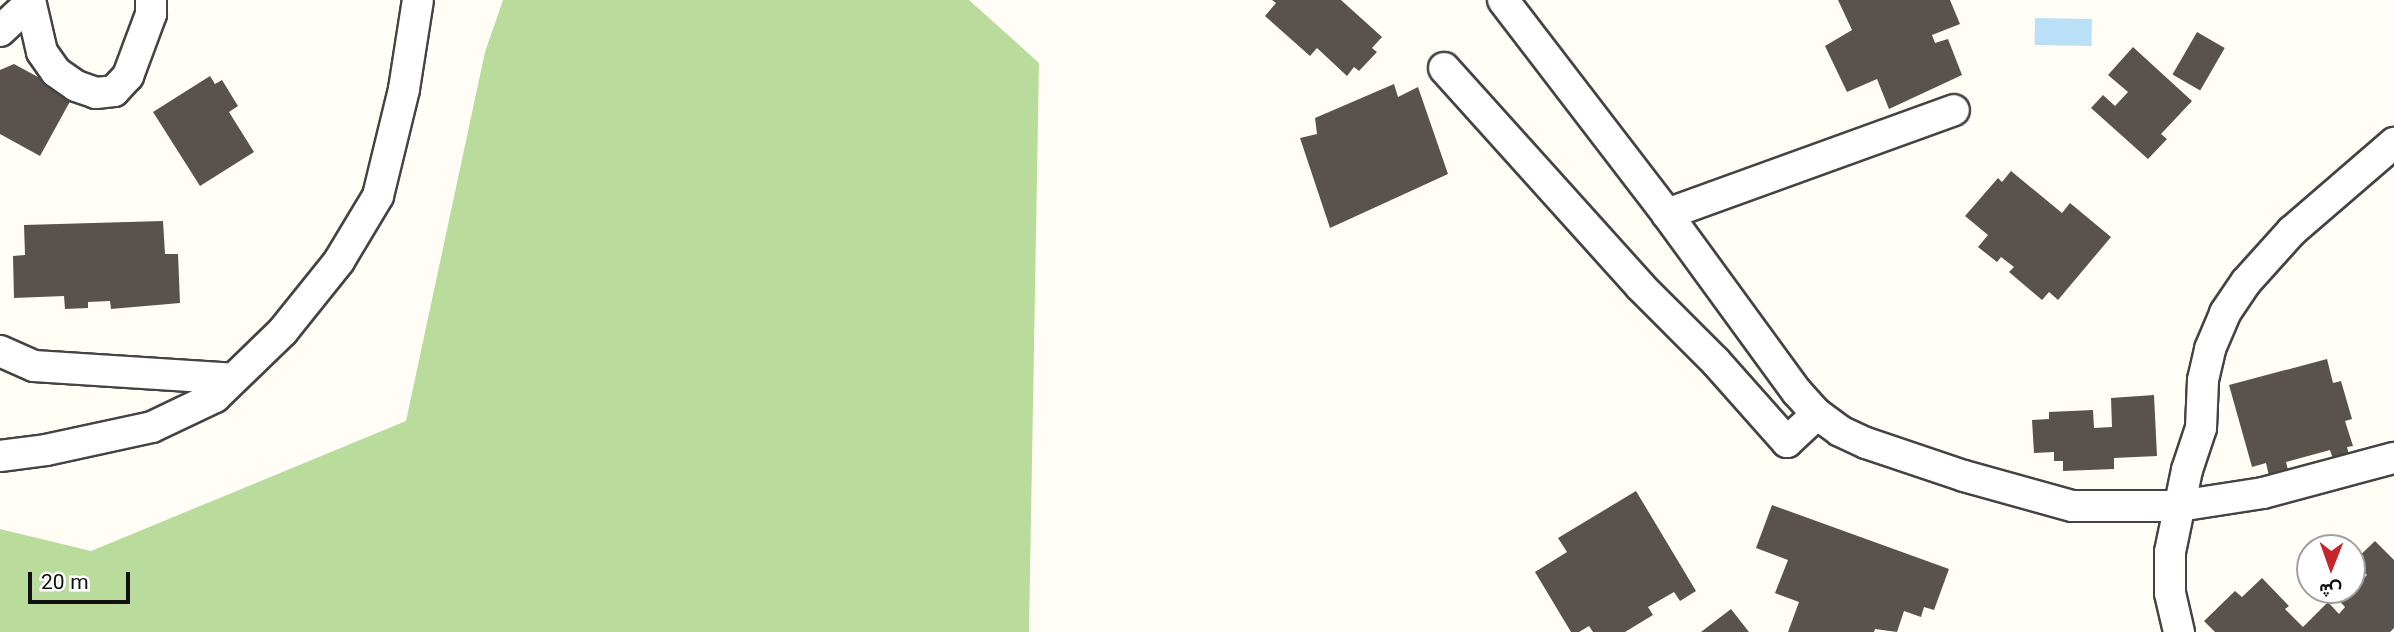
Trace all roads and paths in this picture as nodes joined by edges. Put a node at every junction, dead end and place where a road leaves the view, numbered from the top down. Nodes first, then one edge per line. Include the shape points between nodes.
1 (151, 0) edge
2 (418, 0) edge
3 (1503, 0) edge
4 (30, 2) edge
5 (0, 31) edge
6 (1444, 68) dead end
7 (1954, 110) dead end
8 (2394, 143) edge
9 (1667, 214) junction
10 (0, 351) edge
11 (233, 379) junction
12 (1817, 414) junction
13 (0, 456) edge
14 (2394, 458) edge
15 (2179, 506) junction
16 (2179, 632) edge

1 - 4 street via 151,14 128,76 114,91 96,93 56,72 42,52
2 - 11 street via 404,89 378,195 339,261 283,331
3 - 9 street
4 - 5 street
6 - 12 street via 1787,442
7 - 9 street
8 - 15 street via 2292,231 2225,313 2210,349 2201,428
9 - 12 street
10 - 11 street via 34,366
11 - 13 street via 215,397 152,427
12 - 15 street via 1866,443 1975,480 2072,506
14 - 15 street via 2263,493
15 - 16 street via 2170,552 2170,593

